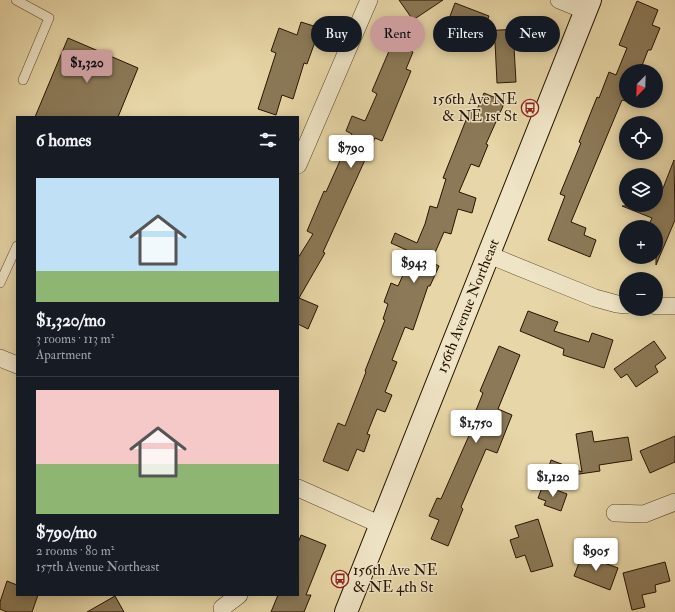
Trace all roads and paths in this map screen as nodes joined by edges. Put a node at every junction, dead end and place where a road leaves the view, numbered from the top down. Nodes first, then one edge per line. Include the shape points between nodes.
1 (16, 0) edge
2 (369, 0) edge
3 (559, 0) edge
4 (588, 6) edge
5 (23, 80) dead end
6 (299, 163) edge
7 (16, 248) edge
8 (489, 255) junction
9 (0, 283) edge
10 (619, 304) edge
11 (663, 306) edge
12 (675, 306) edge
13 (0, 358) edge
14 (16, 365) edge
15 (299, 488) edge
16 (675, 502) edge
17 (616, 513) dead end
18 (381, 525) junction
19 (238, 596) edge
20 (222, 608) dead end
21 (346, 612) edge

1 - 5 lane via 49,18
2 - 6 street
3 - 4 street
4 - 8 street, 156th Avenue Northeast
7 - 9 lane
8 - 10 street via 595,298
8 - 18 street, 156th Avenue Northeast
11 - 12 street
13 - 14 street
15 - 18 street
16 - 17 street via 644,514
18 - 21 street, 156th Avenue Northeast
19 - 20 street

